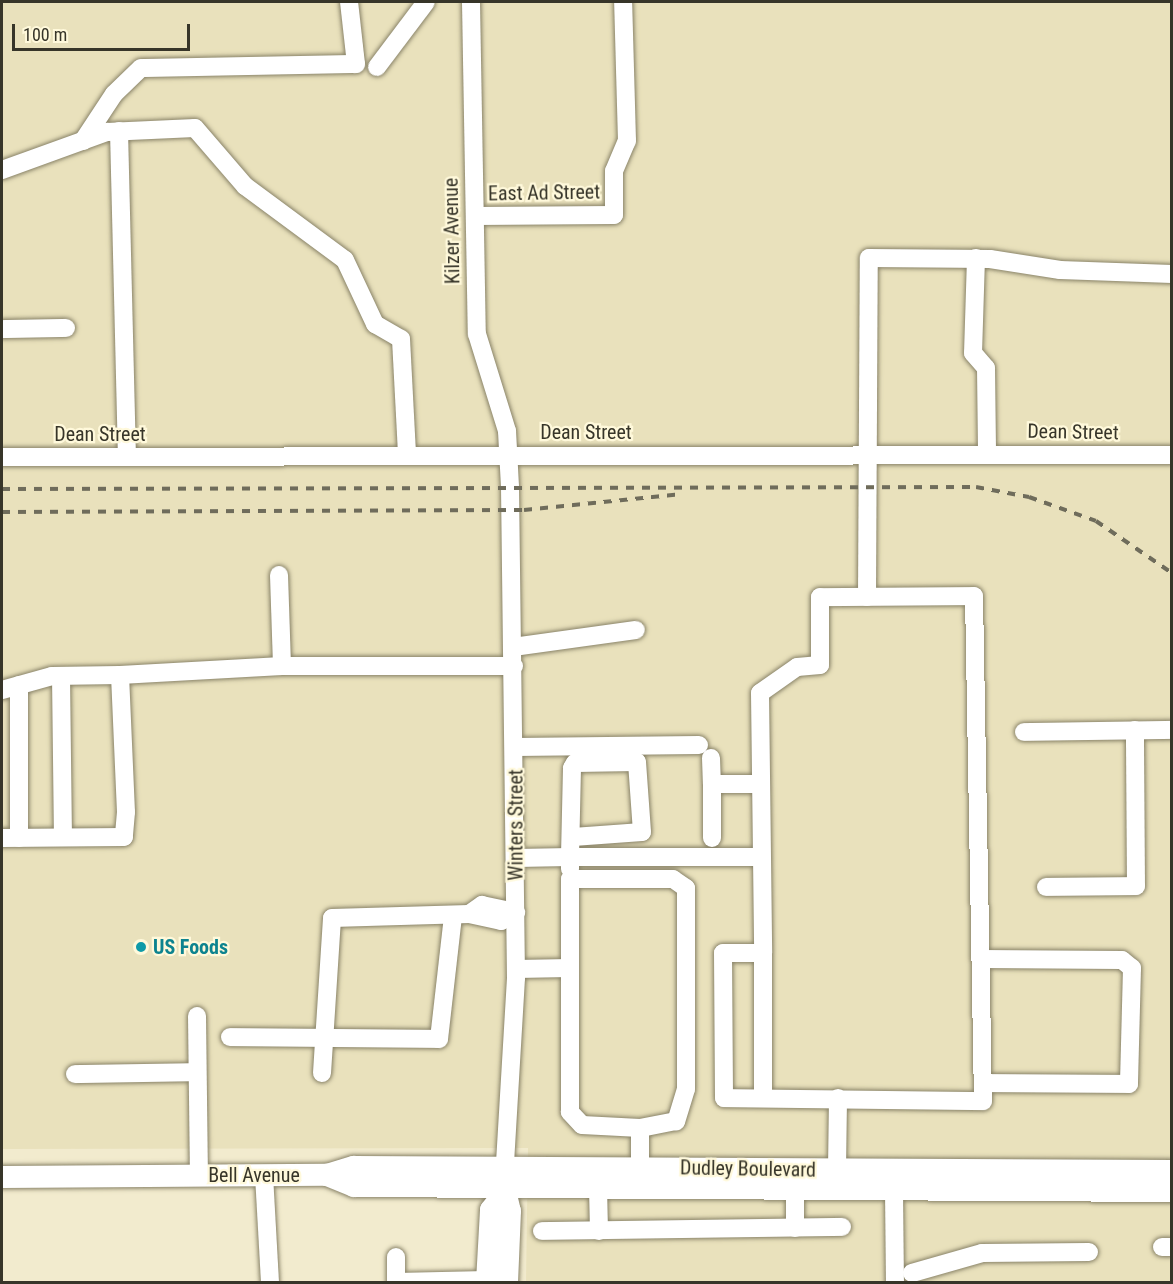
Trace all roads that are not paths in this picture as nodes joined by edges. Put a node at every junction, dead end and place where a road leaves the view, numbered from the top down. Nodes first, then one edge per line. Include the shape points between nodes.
1 (349, 2) edge
2 (426, 2) edge
3 (471, 2) edge
4 (623, 2) edge
5 (377, 67) dead end
6 (119, 131) junction
7 (83, 141) junction
8 (2, 170) edge
9 (475, 216) junction
10 (976, 258) junction
11 (1172, 274) edge
12 (66, 328) dead end
13 (2, 329) edge
14 (865, 453) junction
15 (987, 453) junction
16 (407, 455) junction
17 (508, 455) junction
18 (1172, 455) edge
19 (127, 457) junction
20 (2, 458) edge
21 (279, 575) dead end
22 (867, 597) junction
23 (636, 630) dead end
24 (513, 647) junction
25 (282, 666) junction
26 (513, 666) junction
27 (120, 675) junction
28 (61, 676) junction
29 (19, 685) junction
30 (2, 690) edge
31 (1136, 730) junction
32 (1172, 730) edge
33 (1024, 732) dead end
34 (515, 747) junction
35 (712, 784) junction
36 (761, 784) junction
37 (63, 837) junction
38 (573, 837) junction
39 (10, 838) edge
40 (712, 838) dead end
41 (761, 856) junction
42 (570, 857) junction
43 (516, 858) junction
44 (570, 879) junction
45 (1046, 887) dead end
46 (513, 913) junction
47 (461, 915) junction
48 (763, 953) junction
49 (981, 959) junction
50 (570, 968) junction
51 (516, 969) junction
52 (197, 1016) dead end
53 (321, 1036) junction
54 (230, 1037) dead end
55 (197, 1072) junction
56 (322, 1073) dead end
57 (75, 1074) dead end
58 (983, 1083) junction
59 (763, 1098) junction
60 (838, 1098) junction
61 (640, 1128) junction
62 (640, 1168) junction
63 (837, 1170) junction
64 (1172, 1171) edge
65 (264, 1175) junction
66 (199, 1176) junction
67 (2, 1177) edge
68 (504, 1183) junction
69 (598, 1187) junction
70 (795, 1189) junction
71 (894, 1191) junction
72 (1172, 1191) edge
73 (842, 1227) dead end
74 (795, 1228) junction
75 (599, 1230) junction
76 (542, 1231) dead end
77 (1089, 1252) dead end
78 (396, 1257) dead end
79 (912, 1273) dead end
80 (270, 1282) edge
81 (494, 1282) edge
82 (895, 1282) edge

1 - 7 street via 356,64 141,68 114,94
2 - 5 street
3 - 9 street, Kilzer Avenue
4 - 9 street, East Ad Street via 627,141 614,171 614,215
6 - 7 street
6 - 16 street via 195,128 245,186 345,260 375,324 402,339
6 - 19 street
7 - 8 street
9 - 17 street, Kilzer Avenue via 477,334
10 - 11 street via 1060,270
10 - 14 street via 869,258
10 - 15 street via 973,353 986,368
12 - 13 street
14 - 15 street, Dean Street
14 - 17 street, Dean Street
14 - 22 street
15 - 18 street, Dean Street
16 - 17 street, Dean Street
16 - 19 street, Dean Street
17 - 24 street, Winters Street
19 - 20 street, Dean Street
21 - 25 street
22 - 36 street via 820,597 820,665 797,667 760,693
22 - 49 street via 974,596
23 - 24 street
24 - 26 street, Winters Street
25 - 26 street
25 - 27 street
26 - 34 street, Winters Street
27 - 28 street
27 - 37 street via 124,837
28 - 29 street
28 - 37 street
29 - 30 street
29 - 39 street
31 - 32 street
31 - 33 street
31 - 45 street via 1136,886
34 - 35 street via 705,751
34 - 43 street, Winters Street
35 - 36 street
35 - 40 street
36 - 41 street
37 - 39 street
38 - 38 street via 575,763 637,762 642,832
38 - 42 street
41 - 42 street
41 - 48 street
42 - 43 street
42 - 44 street
43 - 46 street, Winters Street
44 - 50 street
44 - 61 street via 673,879 686,888 686,1089 676,1121
46 - 47 street via 501,921
46 - 51 street, Winters Street
47 - 53 street via 439,1039
47 - 53 street via 332,918
48 - 59 street
48 - 59 street via 723,953 724,1098
49 - 58 street
49 - 58 street via 1122,960 1132,968 1129,1084
50 - 51 street
50 - 61 street via 570,1112 582,1125
51 - 68 street, Winters Street
52 - 55 street
53 - 54 street
53 - 56 street
55 - 57 street
55 - 66 street
58 - 60 street via 982,1101
59 - 60 street
60 - 63 street
61 - 62 street
62 - 63 main road, Dudley Boulevard
62 - 68 main road, Dudley Boulevard
63 - 64 main road, Dudley Boulevard
65 - 66 main road, Bell Avenue
65 - 68 main road, Bell Avenue via 327,1175 354,1186
65 - 80 street
66 - 67 main road, Bell Avenue
68 - 69 main road, Dudley Boulevard
68 - 81 main road, Winters Street via 510,1211
69 - 70 main road, Dudley Boulevard
69 - 75 street
70 - 71 main road, Dudley Boulevard
70 - 74 street
71 - 72 main road, Dudley Boulevard
71 - 82 street
73 - 74 street
74 - 75 street
75 - 76 street
77 - 79 street via 982,1252
78 - 81 street via 396,1282

